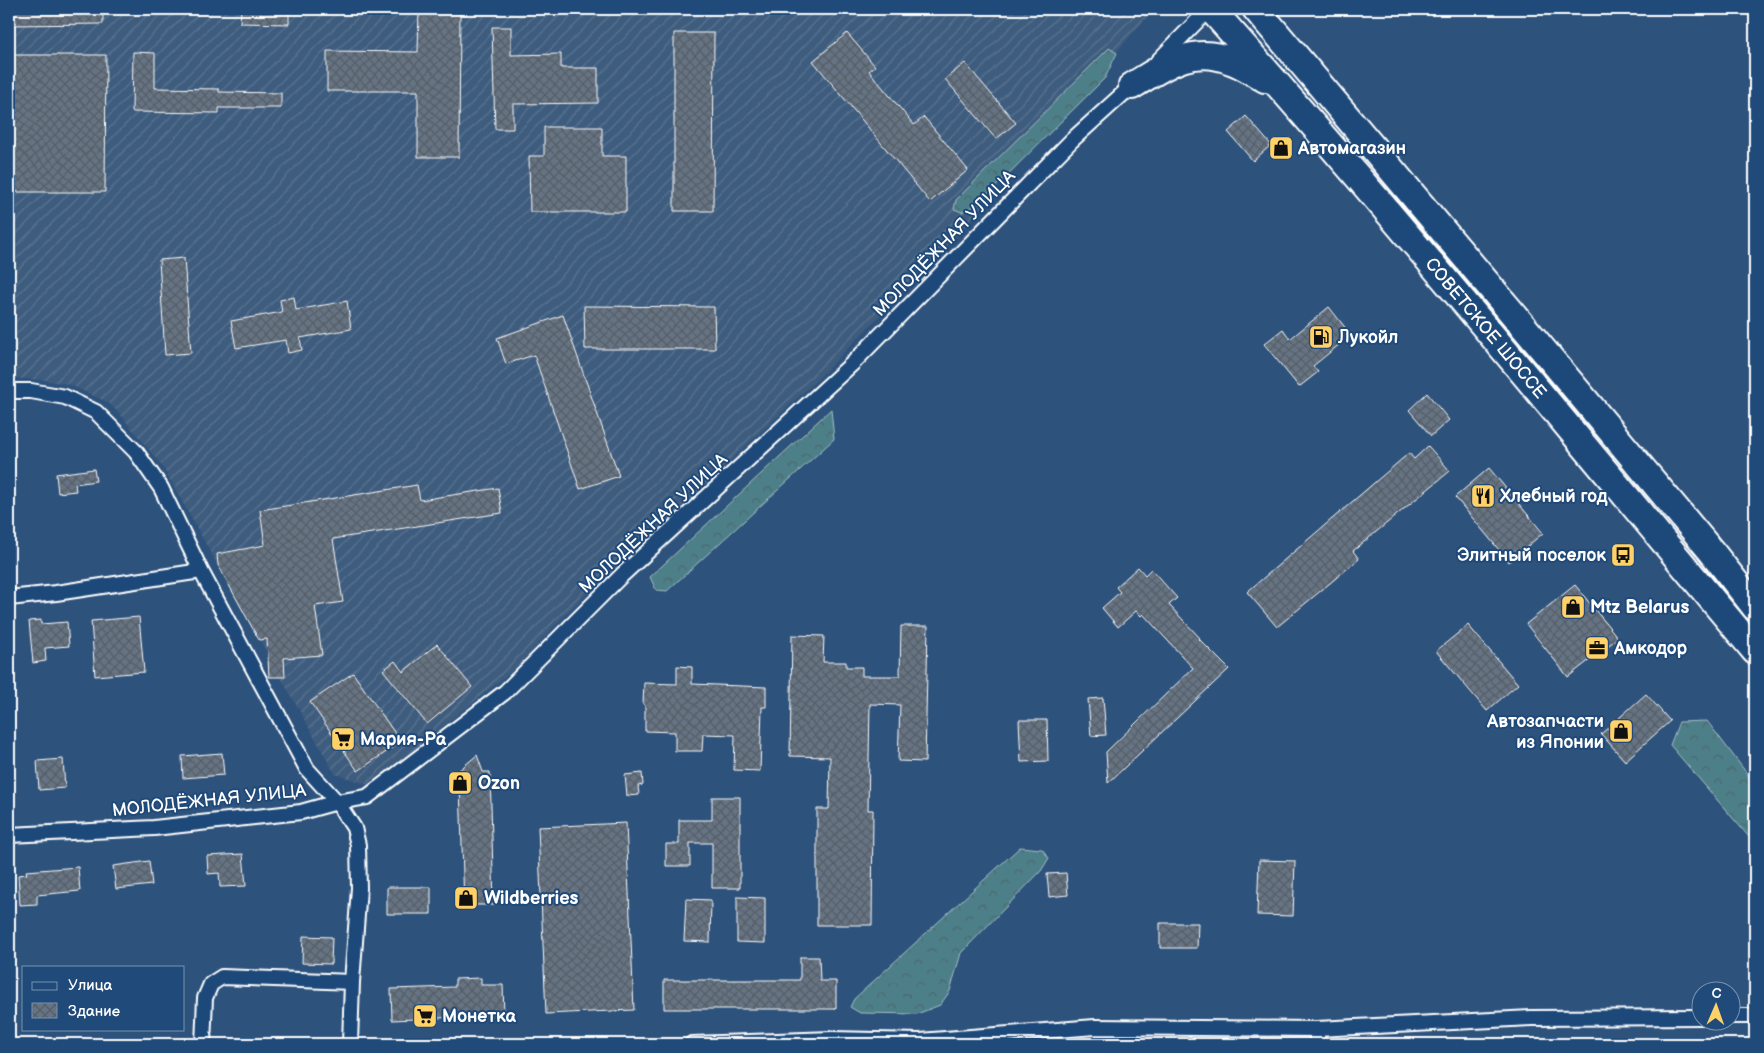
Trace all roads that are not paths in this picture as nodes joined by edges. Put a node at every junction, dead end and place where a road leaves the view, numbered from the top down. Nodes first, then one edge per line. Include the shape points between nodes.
1 (1210, 9) edge
2 (1256, 9) edge
3 (1132, 86) junction
4 (1281, 88) junction
5 (9, 391) edge
6 (200, 571) junction
7 (9, 598) edge
8 (1755, 607) edge
9 (1755, 651) edge
10 (337, 802) junction
11 (9, 835) edge
12 (352, 982) junction
13 (1742, 1016) edge
14 (1755, 1016) edge
15 (1692, 1017) edge
16 (1317, 1029) junction
17 (920, 1043) edge
18 (203, 1044) edge
19 (350, 1044) edge
20 (692, 1044) edge
21 (1317, 1044) edge

1 - 3 street, МОЛОДЁЖНАЯ УЛИЦА
1 - 4 highway, СОВЕТСКОЕ ШОССЕ
2 - 8 highway, СОВЕТСКОЕ ШОССЕ via 1513,313
3 - 4 highway via 1172,62 1190,56 1211,55 1230,60
3 - 10 street, МОЛОДЁЖНАЯ УЛИЦА via 1072,140 853,363 622,574 504,692 367,797
4 - 9 highway, СОВЕТСКОЕ ШОССЕ via 1485,326
5 - 6 street via 65,397 96,412 136,452 161,488
6 - 7 street
6 - 10 street via 307,768
10 - 11 street, МОЛОДЁЖНАЯ УЛИЦА via 301,812 154,828
10 - 12 street via 354,828 358,845 359,888
12 - 18 street via 222,977 211,984 205,998
12 - 19 street
13 - 14 street
15 - 16 street via 1531,1018
16 - 17 street via 1096,1027
16 - 21 street
17 - 20 street via 832,1039

